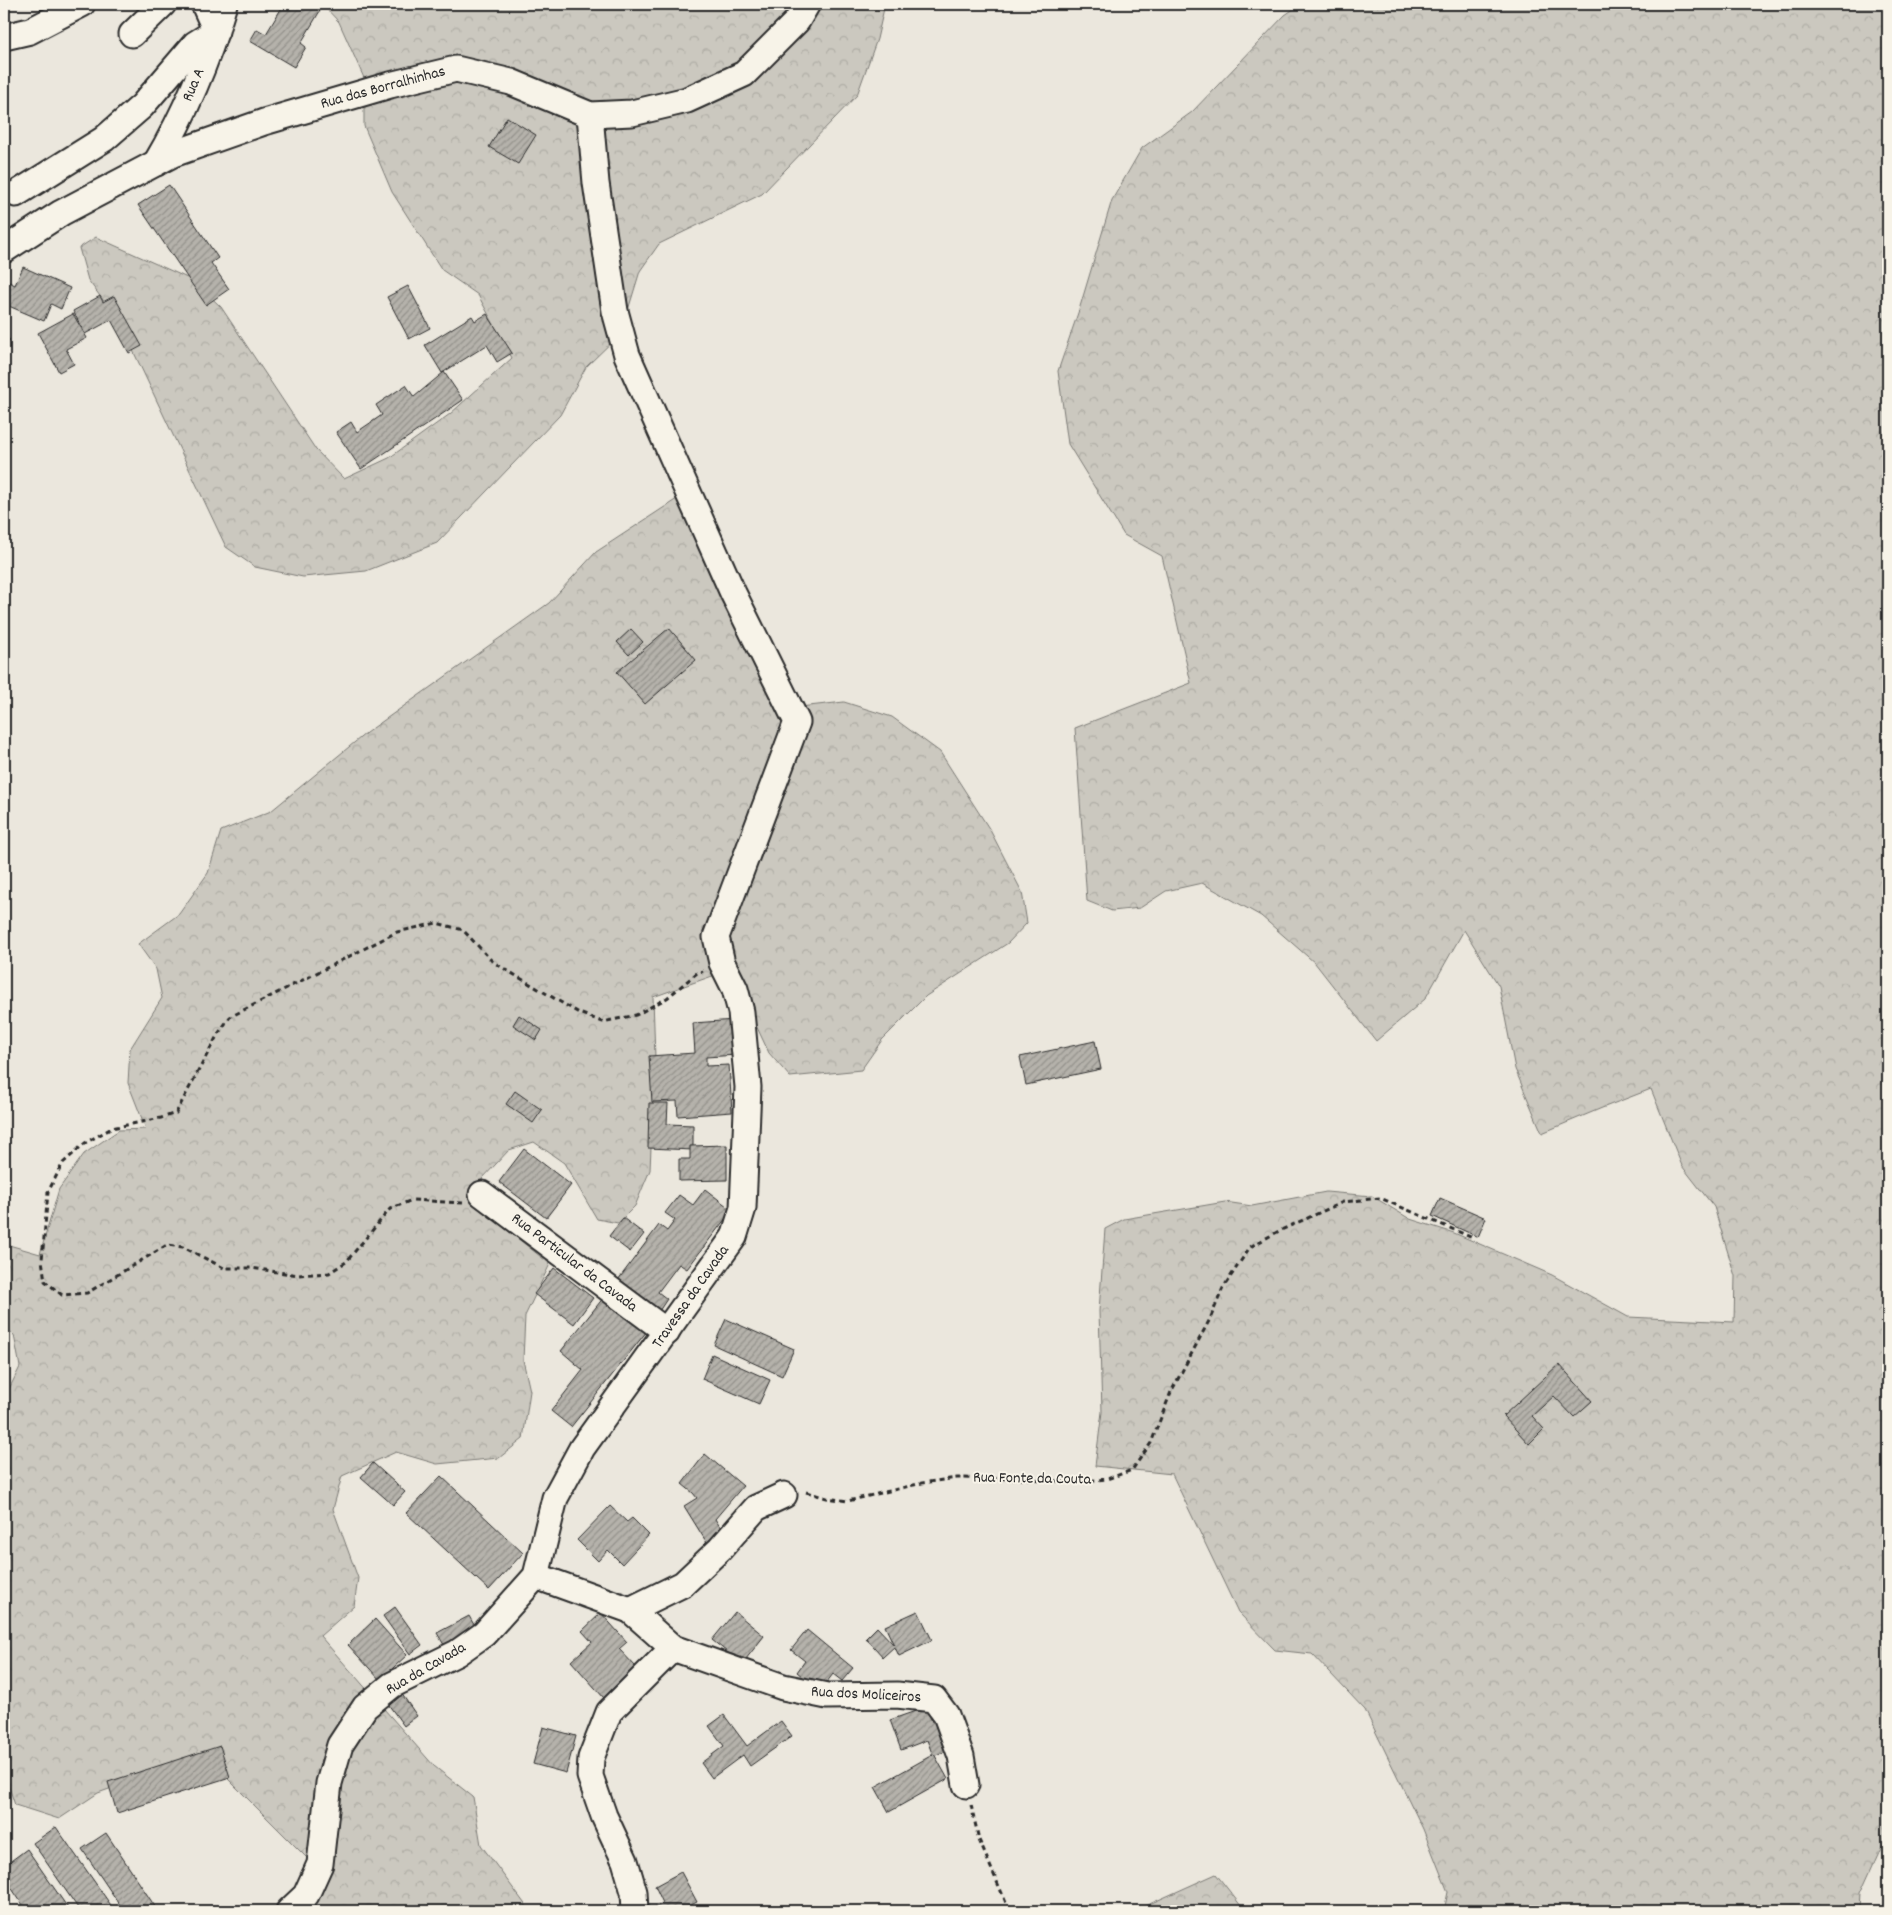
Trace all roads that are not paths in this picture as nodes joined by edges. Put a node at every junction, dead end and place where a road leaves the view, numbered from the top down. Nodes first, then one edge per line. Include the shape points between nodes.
1 (82, 4) edge
2 (163, 4) edge
3 (204, 4) edge
4 (224, 4) edge
5 (807, 4) edge
6 (216, 31) junction
7 (132, 34) dead end
8 (4, 37) edge
9 (590, 115) junction
10 (156, 163) junction
11 (16, 194) dead end
12 (4, 250) edge
13 (482, 1194) road end
14 (666, 1332) junction
15 (784, 1495) road end
16 (536, 1576) junction
17 (630, 1610) junction
18 (673, 1648) junction
19 (966, 1785) road end
20 (289, 1911) edge
21 (635, 1911) edge

1 - 8 street via 30,30
2 - 7 street
3 - 6 street
4 - 6 street, Rua A
5 - 9 street, Rua das Borralhinhas via 796,21 744,74 687,100 632,114
6 - 10 street, Rua A via 173,134
6 - 11 street via 195,44 142,106 104,139
9 - 10 street, Rua das Borralhinhas via 511,82 456,69 390,84 264,122
9 - 14 street, Travessa da Cavada via 596,183 615,311 627,355 732,593 797,722 716,937 722,963 735,988 741,1012 748,1087 743,1208 734,1237
10 - 12 street, Rua das Borralhinhas via 61,213
13 - 14 street, Rua Particular da Cavada
14 - 16 street, Travessa da Cavada via 582,1448 555,1498
15 - 17 street via 756,1508 683,1584
16 - 17 street, Rua dos Moliceiros
16 - 20 street, Rua da Cavada via 484,1634 457,1653 392,1685 365,1707 340,1746 329,1783 320,1864 306,1895
17 - 18 street, Rua dos Moliceiros
18 - 19 street, Rua dos Moliceiros via 783,1687 827,1696 897,1695 934,1699 946,1715 961,1756
18 - 21 street via 609,1712 591,1758 590,1776 625,1861 634,1892

